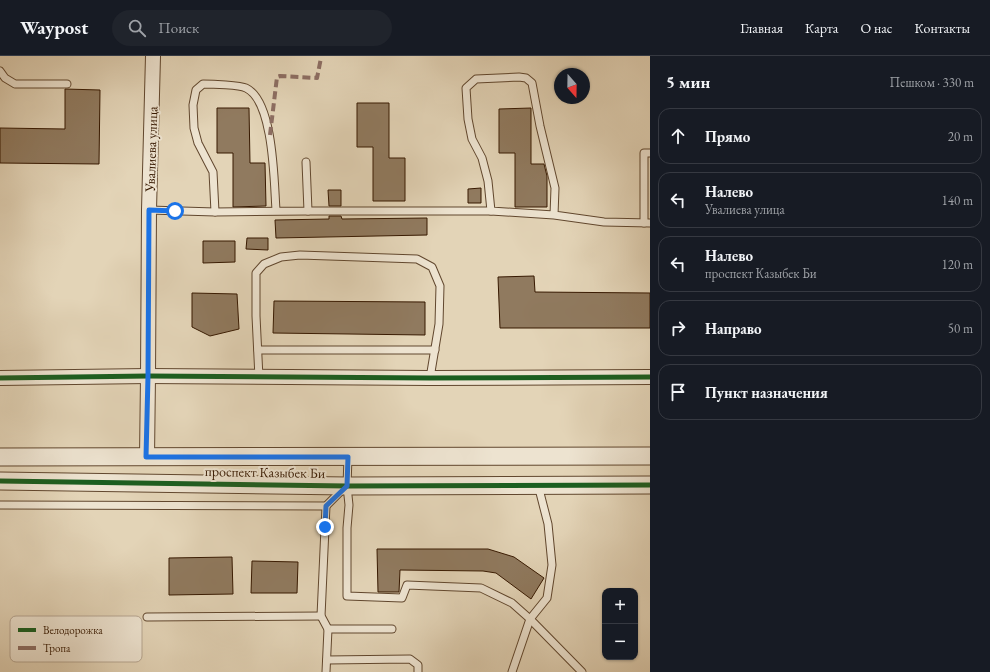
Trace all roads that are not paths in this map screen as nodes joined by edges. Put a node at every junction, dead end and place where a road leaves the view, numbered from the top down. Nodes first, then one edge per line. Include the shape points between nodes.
1 (153, 56) edge
2 (0, 71) edge
3 (67, 84) dead end
4 (650, 152) edge
5 (306, 162) dead end
6 (149, 210) junction
7 (276, 210) junction
8 (308, 211) junction
9 (491, 211) junction
10 (215, 212) junction
11 (554, 214) junction
12 (647, 223) edge
13 (258, 350) junction
14 (435, 350) junction
15 (148, 376) junction
16 (650, 377) edge
17 (0, 378) edge
18 (259, 378) junction
19 (430, 378) junction
20 (650, 456) edge
21 (0, 457) edge
22 (146, 457) junction
23 (348, 457) junction
24 (0, 481) edge
25 (538, 485) junction
26 (650, 485) edge
27 (347, 486) junction
28 (0, 505) edge
29 (326, 506) junction
30 (321, 616) junction
31 (147, 617) dead end
32 (530, 618) junction
33 (328, 629) junction
34 (392, 629) dead end
35 (327, 660) junction
36 (326, 672) edge
37 (418, 672) edge
38 (512, 672) edge
39 (582, 672) edge

1 - 6 street, Увалиева улица
2 - 3 lane via 5,78 15,84
4 - 12 lane via 644,153
5 - 8 lane
6 - 10 lane
6 - 15 street, Увалиева улица
7 - 8 lane
7 - 10 lane
7 - 10 lane via 270,136 261,105 245,87 203,84 196,90 193,105 194,128 198,143 213,172
8 - 9 lane
9 - 11 lane
9 - 11 lane via 488,181 482,158 472,139 466,88 476,80 518,77 526,78 532,83 555,188
11 - 12 lane via 604,222
13 - 14 lane
13 - 14 lane via 256,273 264,264 281,257 300,256 417,259 432,267 440,286
13 - 18 lane
14 - 19 lane
15 - 17 street
15 - 18 street
15 - 22 street, Увалиева улица
16 - 19 street
18 - 19 street
20 - 23 street, проспект Казыбек Би
21 - 22 street, проспект Казыбек Би
22 - 23 street, проспект Казыбек Би
23 - 27 lane
24 - 27 street, проспект Казыбек Би
25 - 26 street, проспект Казыбек Би
25 - 27 street, проспект Казыбек Би
25 - 32 lane via 548,524 552,565 547,598
27 - 29 lane
27 - 32 lane via 347,596 402,598 407,585 481,588 512,603
28 - 29 lane
29 - 30 lane
30 - 31 lane
30 - 33 lane
32 - 38 lane
32 - 39 lane
33 - 34 lane
33 - 35 lane
35 - 36 lane
35 - 37 lane via 410,659 418,665

